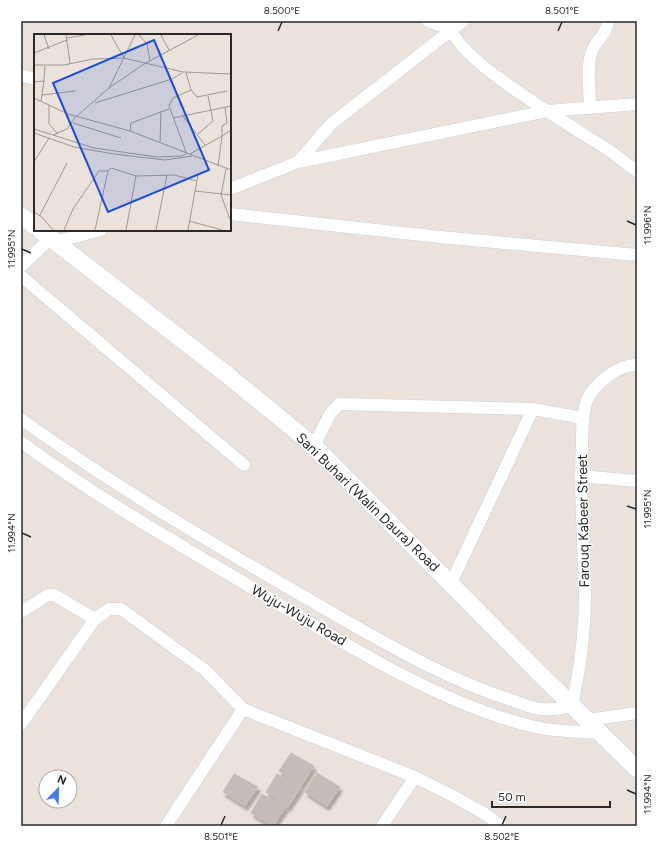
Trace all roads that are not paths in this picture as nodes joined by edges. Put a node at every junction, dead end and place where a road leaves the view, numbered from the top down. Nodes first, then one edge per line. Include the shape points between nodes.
1 (428, 21) edge
2 (463, 21) edge
3 (608, 21) edge
4 (452, 26) edge
5 (21, 75) edge
6 (34, 79) edge
7 (637, 104) edge
8 (590, 108) junction
9 (546, 111) junction
10 (298, 162) junction
11 (637, 171) edge
12 (231, 189) edge
13 (231, 214) edge
14 (21, 216) edge
15 (34, 225) edge
16 (94, 231) edge
17 (49, 237) edge
18 (637, 255) edge
19 (21, 266) edge
20 (21, 276) edge
21 (637, 364) edge
22 (533, 409) junction
23 (583, 418) junction
24 (21, 419) edge
25 (21, 442) edge
26 (314, 446) junction
27 (244, 465) dead end
28 (580, 476) junction
29 (637, 481) edge
30 (451, 583) junction
31 (21, 612) edge
32 (95, 619) junction
33 (572, 705) junction
34 (243, 709) junction
35 (637, 713) edge
36 (587, 720) junction
37 (21, 724) edge
38 (600, 733) junction
39 (637, 769) edge
40 (415, 778) junction
41 (166, 826) edge
42 (382, 826) edge
43 (501, 826) edge

1 - 4 street
2 - 4 street
3 - 8 street via 608,28 592,51
4 - 9 street via 463,47 483,65
4 - 10 street via 332,124
5 - 6 street
7 - 8 street
8 - 9 street
9 - 10 street
9 - 11 street
10 - 12 street
13 - 18 street
14 - 15 street
16 - 17 street
17 - 19 street
17 - 26 street, Sani Buhari (Walin Daura) Road via 225,373
20 - 27 street
21 - 23 street, Farouq Kabeer Street via 631,364 612,374 597,387 588,400
22 - 23 street
22 - 26 street via 339,404 330,414
22 - 30 street
23 - 28 street, Farouq Kabeer Street
24 - 33 street, Wuju-Wuju Road via 76,459 178,522 404,654 449,676 540,709 560,709
25 - 38 street, Wuju-Wuju Road via 66,475 168,538 396,671 441,693 528,725
26 - 30 street, Sani Buhari (Walin Daura) Road
28 - 29 street
28 - 33 street, Farouq Kabeer Street via 585,595 583,637
30 - 33 street, Sani Buhari (Walin Daura) Road
31 - 32 street via 50,594 65,600
32 - 34 street via 109,609 121,609 205,670
32 - 37 street
33 - 36 street, Sani Buhari (Walin Daura) Road
34 - 40 street
34 - 41 street
35 - 36 street
36 - 38 street, Sani Buhari (Walin Daura) Road
38 - 39 street, Sani Buhari (Walin Daura) Road
40 - 42 street
40 - 43 street via 458,799

